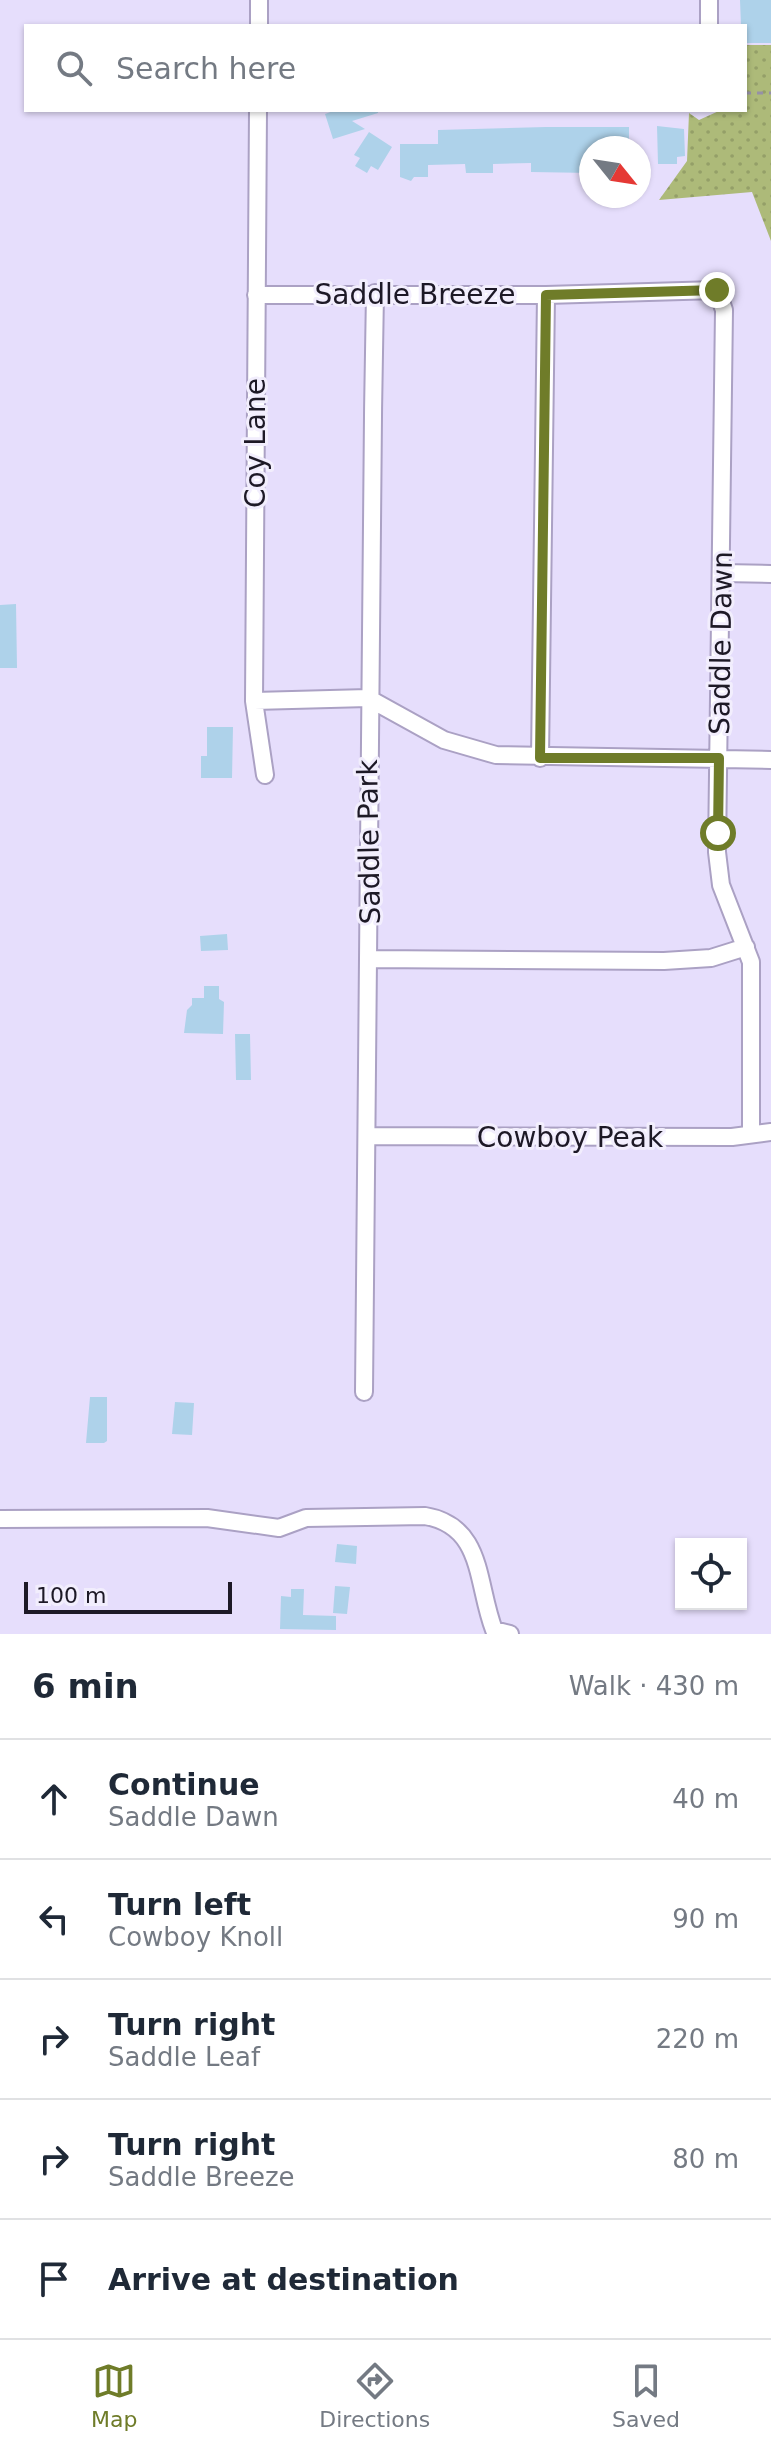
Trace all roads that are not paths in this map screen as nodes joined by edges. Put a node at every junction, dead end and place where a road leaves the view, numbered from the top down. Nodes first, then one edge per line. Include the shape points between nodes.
1 (259, 0) edge
2 (709, 0) edge
3 (259, 24) edge
4 (709, 24) edge
5 (258, 112) edge
6 (717, 290) joint
7 (375, 293) junction
8 (256, 295) junction
9 (546, 295) junction
10 (722, 573) junction
11 (771, 574) edge
12 (368, 698) junction
13 (254, 701) junction
14 (540, 758) junction
15 (719, 758) junction
16 (771, 760) edge
17 (265, 775) dead end
18 (746, 947) junction
19 (370, 959) junction
20 (771, 1132) edge
21 (751, 1134) junction
22 (369, 1136) junction
23 (364, 1392) dead end
24 (0, 1519) edge
25 (510, 1634) edge

1 - 3 street
2 - 4 street
5 - 8 street, Coy Lane
6 - 9 street, Saddle Breeze
6 - 10 street, Saddle Dawn via 724,310
7 - 8 street, Saddle Breeze
7 - 9 street, Saddle Breeze
7 - 12 street, Saddle Park
8 - 13 street, Coy Lane
9 - 14 street
10 - 11 street
10 - 15 street, Saddle Dawn
12 - 13 street
12 - 14 street via 444,740 496,755
12 - 19 street, Saddle Park
13 - 17 street, Coy Lane
14 - 15 street
15 - 16 street
15 - 18 street, Saddle Dawn via 718,869
18 - 19 street via 711,958 664,961
18 - 21 street, Saddle Dawn via 753,977
19 - 22 street, Saddle Park
20 - 21 street, Cowboy Peak
21 - 22 street, Cowboy Peak
22 - 23 street, Saddle Park
24 - 25 street via 207,1518 279,1528 306,1518 443,1519 461,1530 471,1548 494,1630

